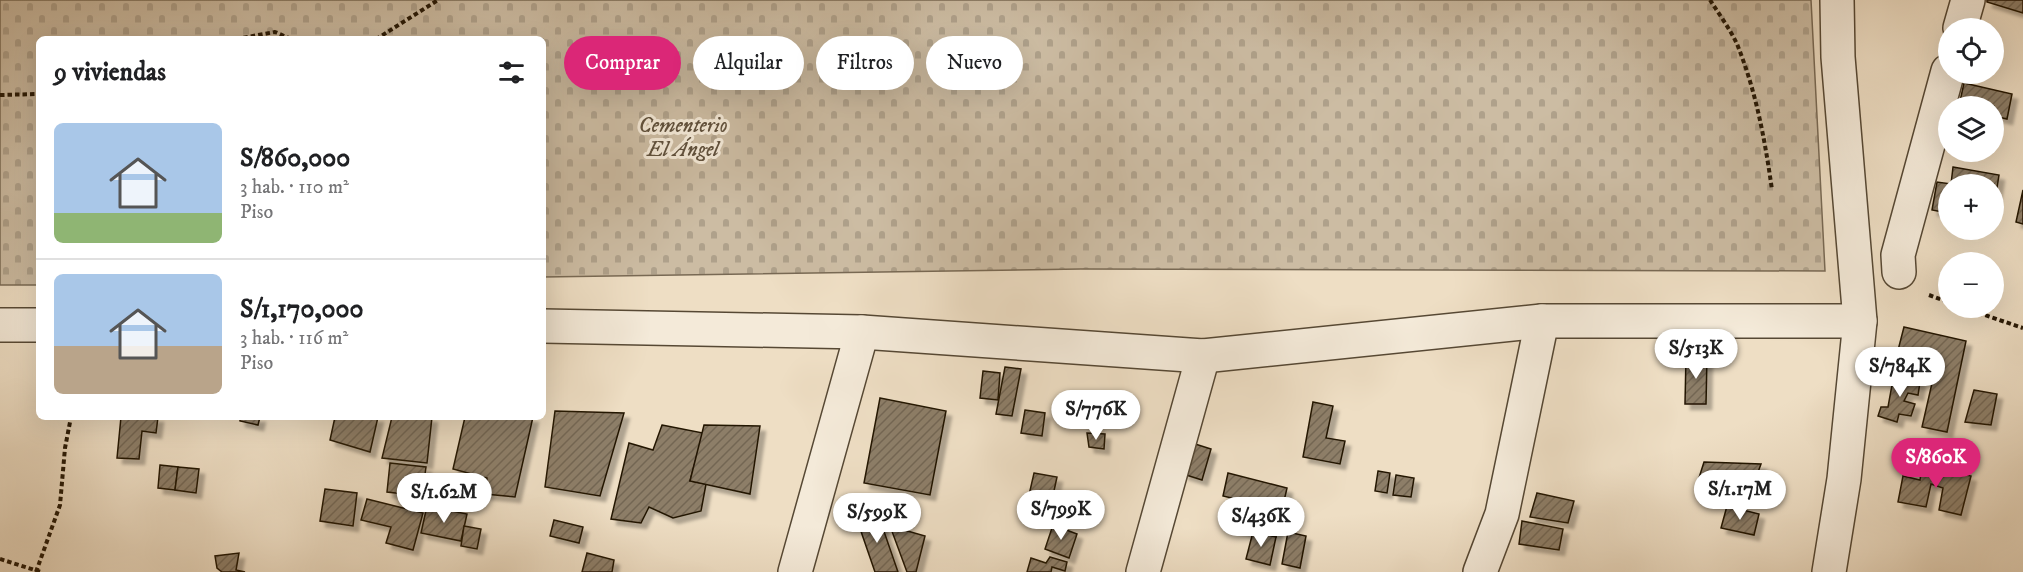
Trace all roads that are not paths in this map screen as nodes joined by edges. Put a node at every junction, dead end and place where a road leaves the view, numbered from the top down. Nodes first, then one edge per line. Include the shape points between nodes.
1 (1837, 0) edge
2 (1968, 0) edge
3 (1963, 18) edge
4 (1944, 84) edge
5 (1899, 272) dead end
6 (1542, 321) junction
7 (1860, 321) junction
8 (0, 325) edge
9 (36, 325) edge
10 (546, 326) edge
11 (862, 332) junction
12 (1203, 356) junction
13 (795, 572) edge
14 (1143, 572) edge
15 (1480, 572) edge
16 (1829, 572) edge

1 - 7 street via 1838,57
2 - 3 street
4 - 5 street via 1898,255
6 - 7 street
6 - 12 street
6 - 15 street via 1502,514
7 - 16 street via 1844,479
8 - 9 street
10 - 11 street
11 - 12 street
11 - 13 street
12 - 14 street

